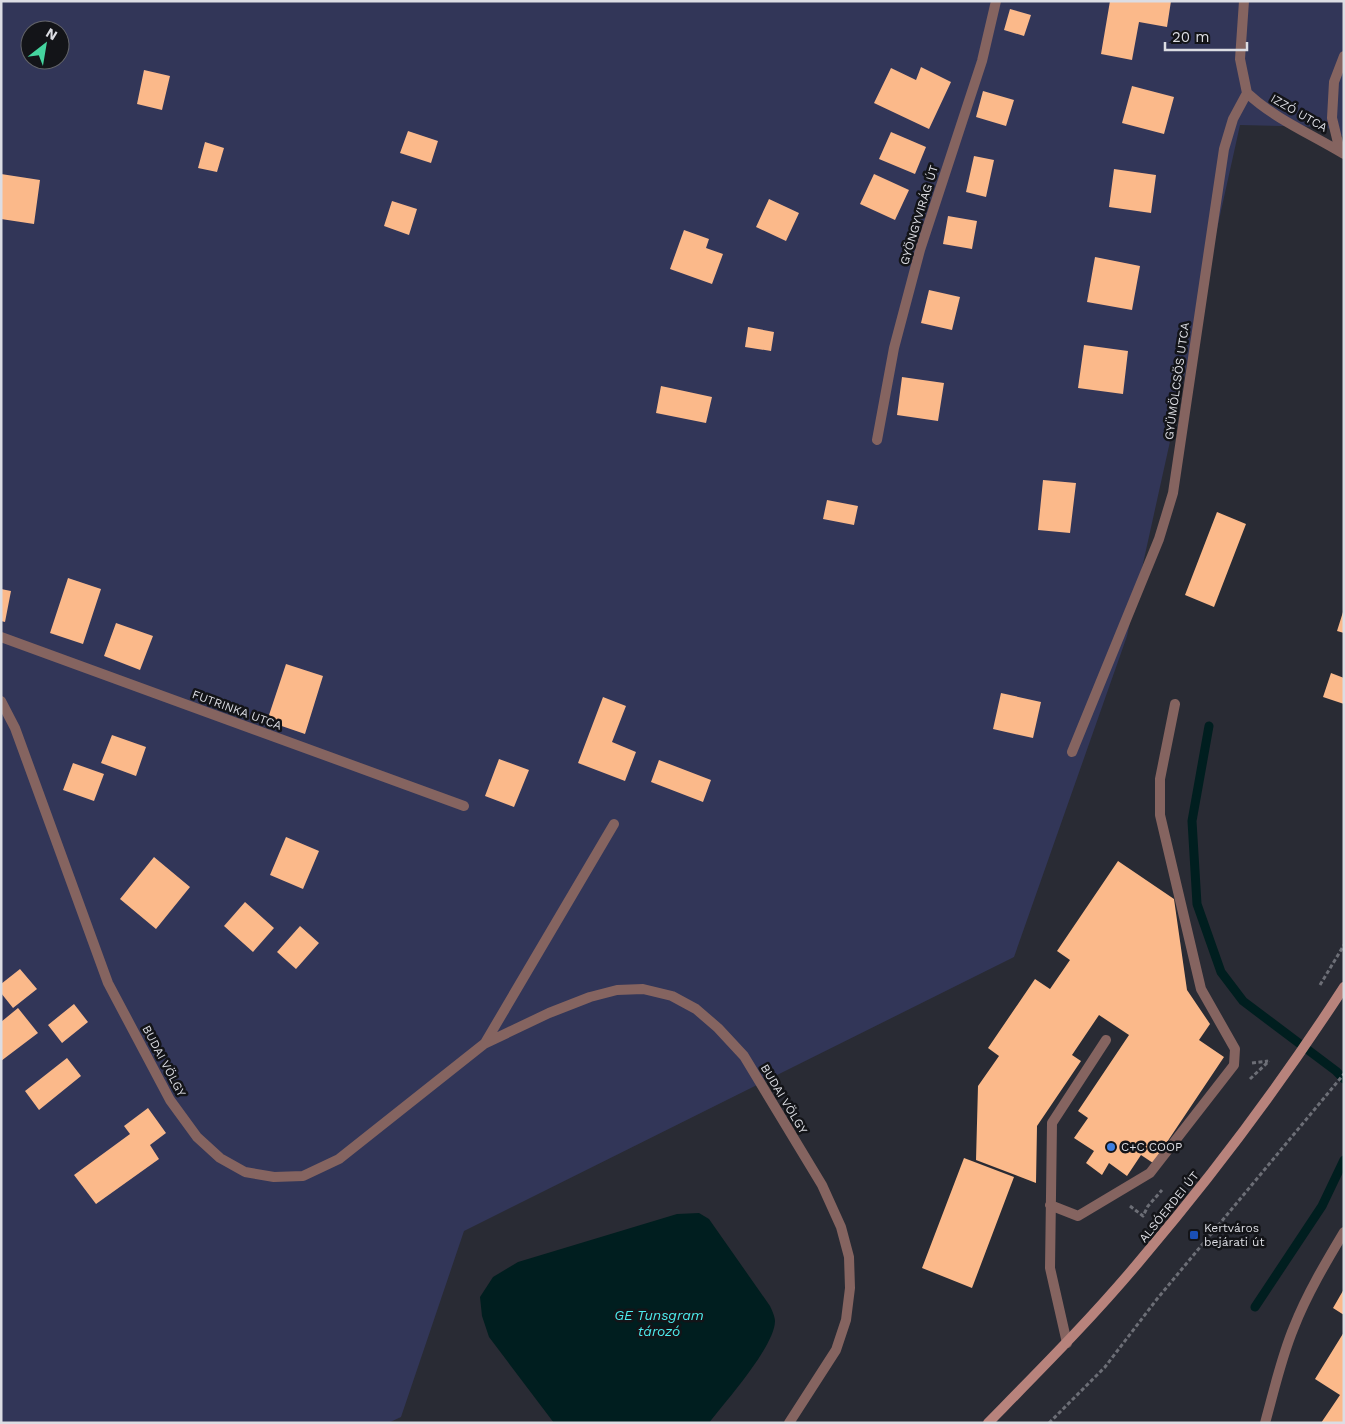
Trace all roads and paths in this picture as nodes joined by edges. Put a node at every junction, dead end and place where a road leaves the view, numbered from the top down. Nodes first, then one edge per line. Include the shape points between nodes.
1 (996, 1) edge
2 (1244, 1) edge
3 (1344, 56) edge
4 (1247, 93) junction
5 (1342, 152) edge
6 (877, 440) dead end
7 (1, 637) edge
8 (1, 701) edge
9 (1176, 704) dead end
10 (1072, 752) dead end
11 (464, 806) dead end
12 (614, 824) dead end
13 (1344, 945) edge
14 (1319, 986) dead end
15 (1344, 987) edge
16 (1106, 1040) dead end
17 (484, 1044) junction
18 (1344, 1074) edge
19 (1050, 1205) junction
20 (1344, 1232) edge
21 (1067, 1343) junction
22 (789, 1423) edge
23 (988, 1423) edge
24 (1049, 1423) edge
25 (1266, 1423) edge

1 - 6 street, GYÖNGYVIRÁG ÚT via 982,61 920,250 894,348
2 - 4 street via 1240,59
3 - 5 street, IZZÓ UTCA via 1334,82 1332,118
4 - 5 street, IZZÓ UTCA via 1278,117
4 - 10 street, GYÜMÖLCSÖS UTCA via 1233,119 1224,149 1173,494 1159,539
7 - 11 street, FUTRINKA UTCA
8 - 17 street, BUDAI VÖLGY via 15,728 108,984 170,1100 197,1137 220,1158 245,1172 274,1177 303,1176 339,1159
9 - 19 street via 1160,779 1160,815 1201,988 1235,1049 1234,1065 1150,1173 1078,1216
12 - 17 street, BUDAI VÖLGY
13 - 14 path
15 - 21 main road, ALSÓERDEI ÚT via 1291,1066 1209,1177
16 - 19 street via 1052,1123
17 - 22 street, BUDAI VÖLGY via 590,997 617,990 643,989 672,996 696,1008 744,1056 822,1185 841,1227 849,1257 846,1320 836,1350
18 - 24 path via 1157,1299 1105,1367
19 - 21 street via 1050,1268
20 - 25 street via 1317,1277 1294,1326
21 - 23 main road, ALSÓERDEI ÚT

